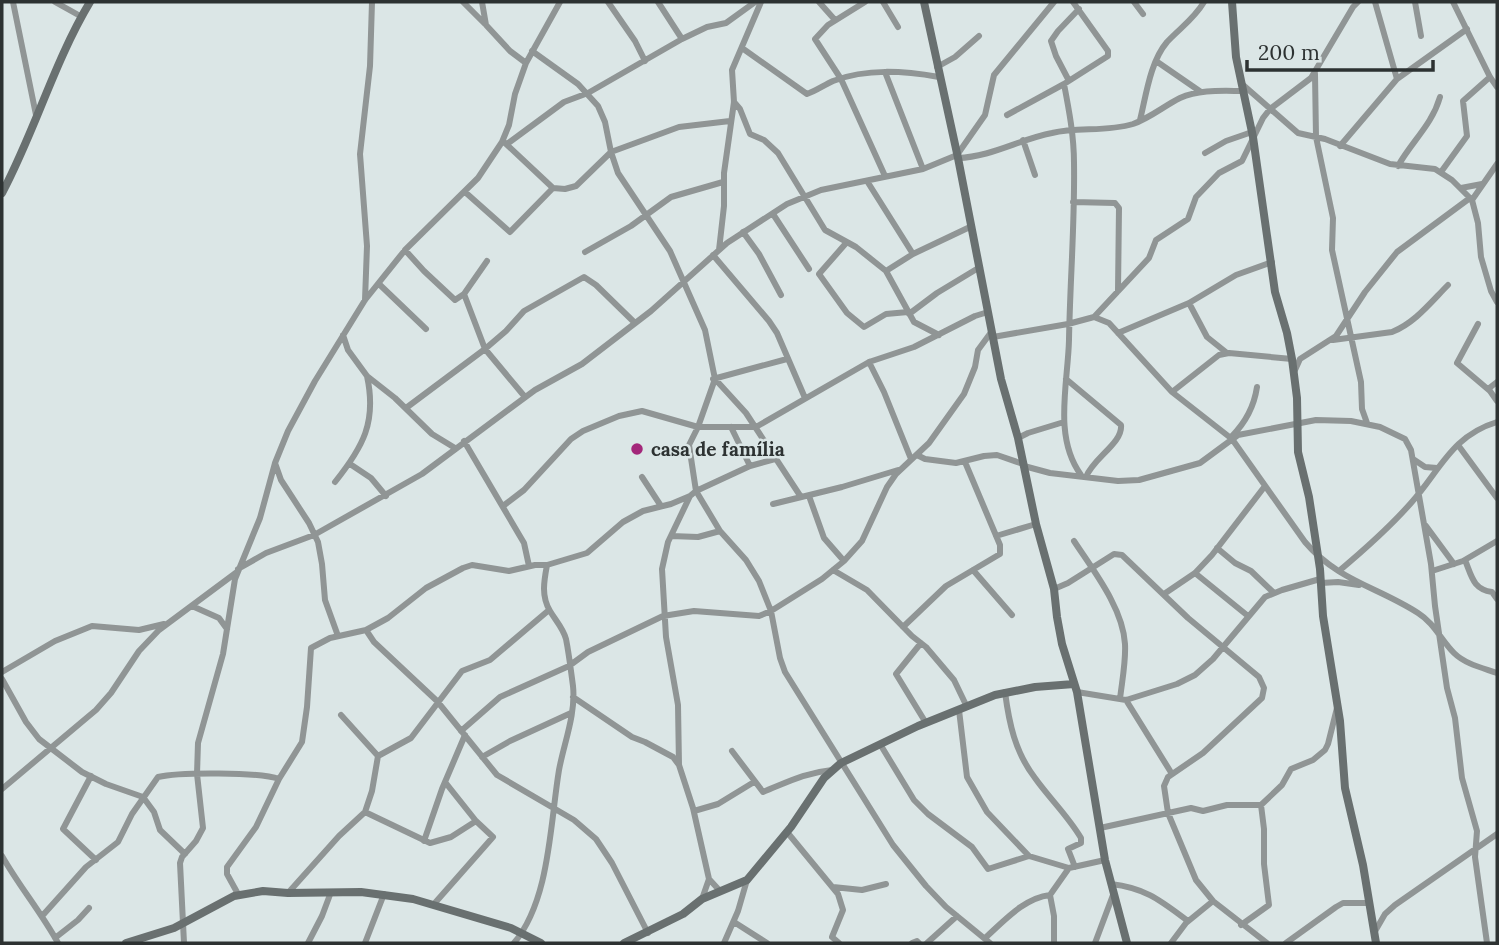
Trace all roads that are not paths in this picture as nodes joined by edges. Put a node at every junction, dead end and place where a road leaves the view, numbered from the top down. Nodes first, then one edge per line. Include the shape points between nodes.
1 (13, 2) edge
2 (55, 2) edge
3 (90, 2) edge
4 (372, 2) edge
5 (463, 2) edge
6 (482, 2) edge
7 (560, 2) edge
8 (608, 2) edge
9 (658, 2) edge
10 (755, 2) edge
11 (761, 2) edge
12 (819, 2) edge
13 (865, 2) edge
14 (883, 2) edge
15 (923, 2) edge
16 (1054, 2) edge
17 (1073, 2) edge
18 (1135, 2) edge
19 (1204, 2) edge
20 (1231, 2) edge
21 (1358, 2) edge
22 (1375, 2) edge
23 (1416, 2) edge
24 (1453, 2) edge
25 (1079, 9) junction
26 (1143, 14) dead end
27 (82, 17) junction
28 (835, 20) junction
29 (486, 26) junction
30 (898, 27) dead end
31 (1467, 29) junction
32 (979, 36) dead end
33 (1420, 36) dead end
34 (682, 39) junction
35 (742, 48) junction
36 (532, 51) junction
37 (645, 61) junction
38 (1156, 61) junction
39 (526, 63) junction
40 (937, 67) junction
41 (1315, 70) junction
42 (885, 72) junction
43 (939, 77) junction
44 (1490, 77) junction
45 (841, 79) junction
46 (1397, 79) junction
47 (1066, 81) junction
48 (1497, 86) edge
49 (1243, 88) junction
50 (1201, 92) junction
51 (588, 93) junction
52 (1440, 97) dead end
53 (734, 102) junction
54 (1270, 109) junction
55 (36, 115) junction
56 (1007, 115) dead end
57 (1140, 120) junction
58 (730, 121) junction
59 (1073, 131) junction
60 (1252, 134) junction
61 (1307, 136) junction
62 (1316, 137) junction
63 (1023, 140) junction
64 (505, 143) junction
65 (1340, 146) junction
66 (611, 152) junction
67 (1205, 153) dead end
68 (1319, 153) junction
69 (957, 156) junction
70 (1497, 164) edge
71 (1398, 166) junction
72 (923, 169) junction
73 (1441, 172) junction
74 (1035, 175) dead end
75 (886, 176) junction
76 (723, 181) junction
77 (867, 181) junction
78 (1482, 184) junction
79 (553, 188) junction
80 (1461, 188) junction
81 (465, 192) junction
82 (2, 193) edge
83 (803, 196) junction
84 (1471, 199) junction
85 (1073, 202) junction
86 (772, 214) junction
87 (647, 215) junction
88 (972, 226) junction
89 (743, 233) junction
90 (847, 242) junction
91 (405, 250) junction
92 (585, 252) dead end
93 (716, 252) junction
94 (913, 254) junction
95 (487, 261) dead end
96 (1272, 262) junction
97 (981, 267) junction
98 (809, 269) dead end
99 (886, 271) junction
100 (682, 282) junction
101 (379, 284) junction
102 (1448, 285) dead end
103 (1118, 290) junction
104 (464, 294) junction
105 (781, 295) dead end
106 (365, 300) junction
107 (1497, 302) edge
108 (1189, 303) junction
109 (988, 312) junction
110 (908, 313) junction
111 (1094, 317) junction
112 (1347, 321) junction
113 (635, 323) junction
114 (1068, 324) junction
115 (1478, 324) dead end
116 (426, 329) dead end
117 (1118, 333) junction
118 (992, 334) junction
119 (343, 335) junction
120 (939, 335) junction
121 (1352, 338) junction
122 (1331, 340) junction
123 (485, 349) junction
124 (348, 350) junction
125 (333, 351) junction
126 (1227, 353) junction
127 (787, 359) junction
128 (1292, 359) junction
129 (869, 362) junction
130 (1293, 375) junction
131 (368, 376) junction
132 (714, 379) junction
133 (1066, 379) junction
134 (1497, 382) edge
135 (1257, 387) dead end
136 (383, 388) junction
137 (1488, 389) junction
138 (1172, 392) junction
139 (371, 393) junction
140 (525, 397) junction
141 (805, 398) junction
142 (1497, 401) edge
143 (406, 408) junction
144 (1064, 422) junction
145 (1497, 422) edge
146 (1367, 423) junction
147 (1297, 424) junction
148 (731, 427) junction
149 (756, 427) junction
150 (698, 428) junction
151 (1018, 438) junction
152 (1231, 438) junction
153 (464, 441) junction
154 (1458, 445) junction
155 (455, 448) junction
156 (914, 457) junction
157 (775, 459) junction
158 (1413, 459) junction
159 (965, 462) junction
160 (275, 463) junction
161 (350, 464) junction
162 (1024, 465) junction
163 (750, 466) junction
164 (1437, 468) junction
165 (900, 469) junction
166 (1083, 476) junction
167 (642, 477) dead end
168 (335, 482) dead end
169 (1265, 486) junction
170 (1419, 493) junction
171 (693, 494) junction
172 (386, 496) junction
173 (805, 496) junction
174 (1497, 498) edge
175 (773, 504) dead end
176 (503, 506) junction
177 (661, 506) junction
178 (1036, 524) junction
179 (1425, 525) junction
180 (720, 531) junction
181 (314, 535) junction
182 (671, 536) junction
183 (996, 536) junction
184 (1074, 541) dead end
185 (1497, 541) edge
186 (1217, 548) junction
187 (1318, 558) junction
188 (1465, 560) junction
189 (844, 561) junction
190 (1454, 564) junction
191 (547, 565) junction
192 (529, 566) junction
193 (1093, 568) junction
194 (238, 570) junction
195 (833, 570) junction
196 (973, 570) junction
197 (1339, 571) junction
198 (1432, 571) junction
199 (1195, 573) junction
200 (1320, 581) junction
201 (1361, 585) junction
202 (1054, 589) junction
203 (1164, 593) junction
204 (1274, 593) junction
205 (1497, 599) edge
206 (192, 606) junction
207 (549, 610) junction
208 (771, 611) junction
209 (1012, 615) dead end
210 (663, 616) junction
211 (1248, 616) junction
212 (169, 622) junction
213 (903, 627) junction
214 (227, 629) junction
215 (366, 630) junction
216 (1440, 635) junction
217 (338, 636) junction
218 (921, 643) junction
219 (1225, 647) junction
220 (569, 666) junction
221 (2, 672) edge
222 (1497, 673) edge
223 (2, 679) edge
224 (1075, 688) junction
225 (1005, 692) junction
226 (573, 697) junction
227 (1123, 699) junction
228 (437, 701) junction
229 (1337, 706) junction
230 (963, 708) junction
231 (571, 713) junction
232 (341, 715) dead end
233 (926, 723) junction
234 (463, 733) junction
235 (880, 744) junction
236 (51, 750) junction
237 (732, 751) dead end
238 (378, 756) junction
239 (482, 757) junction
240 (841, 763) junction
241 (679, 765) junction
242 (832, 770) junction
243 (197, 774) junction
244 (1172, 774) junction
245 (91, 776) junction
246 (279, 779) junction
247 (445, 782) junction
248 (754, 782) junction
249 (2, 789) edge
250 (144, 797) junction
251 (1261, 805) junction
252 (552, 809) junction
253 (694, 811) junction
254 (365, 812) junction
255 (1168, 813) junction
256 (476, 821) junction
257 (1100, 828) junction
258 (788, 832) junction
259 (1497, 834) edge
260 (424, 841) junction
261 (1475, 850) junction
262 (185, 854) junction
263 (2, 856) edge
264 (1030, 856) junction
265 (96, 860) junction
266 (1105, 860) junction
267 (1072, 868) junction
268 (709, 879) junction
269 (747, 880) junction
270 (886, 884) dead end
271 (1111, 884) junction
272 (832, 887) junction
273 (720, 891) junction
274 (331, 892) junction
275 (288, 893) junction
276 (238, 894) junction
277 (384, 894) junction
278 (1050, 895) junction
279 (1113, 895) junction
280 (702, 899) junction
281 (1213, 901) junction
282 (434, 904) junction
283 (1370, 905) junction
284 (89, 908) dead end
285 (1385, 914) junction
286 (43, 915) junction
287 (957, 916) junction
288 (1188, 921) junction
289 (734, 922) junction
290 (184, 923) junction
291 (1241, 925) junction
292 (521, 933) junction
293 (648, 933) junction
294 (1374, 933) junction
295 (57, 940) edge
296 (988, 941) edge
297 (126, 943) edge
298 (184, 943) edge
299 (309, 943) edge
300 (365, 943) edge
301 (514, 943) edge
302 (541, 943) edge
303 (624, 943) edge
304 (724, 943) edge
305 (768, 943) edge
306 (839, 943) edge
307 (912, 943) edge
308 (919, 943) edge
309 (927, 943) edge
310 (1054, 943) edge
311 (1095, 943) edge
312 (1127, 943) edge
313 (1171, 943) edge
314 (1267, 943) edge
315 (1286, 943) edge
316 (1376, 943) edge
317 (1487, 943) edge

1 - 55 street
2 - 27 street
3 - 27 street
4 - 106 street via 360,154 368,246
5 - 29 street
6 - 29 street
7 - 36 street
8 - 37 street
9 - 34 street
10 - 34 street via 726,23
11 - 35 street
12 - 28 street
13 - 28 street
14 - 30 street
15 - 40 street
16 - 69 street via 994,75 985,115
17 - 25 street
18 - 26 street
19 - 38 street
20 - 49 street
21 - 41 street
22 - 46 street
23 - 33 street
24 - 31 street
25 - 47 street via 1051,41
25 - 47 street via 1109,54
27 - 55 street
28 - 45 street via 816,39
29 - 39 street
31 - 44 street
31 - 46 street
32 - 40 street
34 - 37 street
35 - 45 street via 804,93
35 - 53 street via 732,70
36 - 39 street
36 - 51 street
37 - 51 street
38 - 50 street
38 - 57 street
39 - 64 street
40 - 43 street
41 - 54 street via 1309,80
41 - 62 street
42 - 43 street
42 - 45 street
42 - 72 street
43 - 69 street
44 - 48 street
44 - 73 street via 1464,101 1467,136
45 - 75 street
46 - 65 street
47 - 56 street
47 - 59 street
49 - 50 street
49 - 54 street
49 - 60 street
50 - 57 street
51 - 64 street via 564,102
51 - 66 street via 602,112
52 - 71 street via 1434,116
53 - 58 street
53 - 83 street via 750,134 778,153
54 - 60 street
54 - 61 street
55 - 82 street
57 - 59 street via 1113,128
58 - 66 street via 679,127
58 - 76 street
59 - 63 street
59 - 85 street
60 - 67 street
60 - 96 street
60 - 103 street via 1242,161 1219,173 1196,197 1188,219 1156,240 1149,258
61 - 62 street
61 - 68 street
62 - 65 street
62 - 68 street
63 - 69 street via 982,156
63 - 74 street
64 - 79 street
64 - 81 street
65 - 71 street
66 - 79 street via 576,186
66 - 87 street via 627,188
68 - 112 street
69 - 72 street
69 - 88 street
70 - 78 street
71 - 73 street
72 - 75 street
73 - 80 street
75 - 77 street
76 - 87 street via 671,197
76 - 93 street
77 - 83 street
77 - 94 street
78 - 80 street
78 - 84 street
79 - 81 street via 510,232
80 - 84 street
81 - 91 street
83 - 86 street
83 - 90 street via 825,230
84 - 107 street via 1481,257
84 - 112 street via 1398,252
85 - 103 street via 1115,203 1119,208
85 - 114 street
86 - 89 street
86 - 98 street
87 - 92 street
87 - 100 street via 670,251
88 - 94 street
88 - 97 street
89 - 93 street
89 - 105 street
90 - 99 street
90 - 110 street via 819,274 845,310 864,327 886,314
91 - 101 street
91 - 104 street via 453,298
93 - 100 street
93 - 127 street via 777,333
94 - 99 street
95 - 104 street
96 - 108 street via 1230,277
96 - 128 street
97 - 109 street
97 - 110 street
99 - 110 street
100 - 113 street
100 - 132 street via 705,330
101 - 106 street
101 - 116 street
102 - 121 street via 1405,326
103 - 111 street
104 - 123 street
106 - 119 street
108 - 117 street
108 - 126 street via 1210,341
109 - 118 street
109 - 120 street
110 - 120 street via 922,328
111 - 114 street
111 - 117 street via 1110,323
112 - 121 street
112 - 122 street
113 - 123 street via 584,277 524,311
113 - 140 street via 582,364
114 - 118 street
114 - 133 street
115 - 137 street via 1457,363
117 - 138 street
118 - 151 street
118 - 156 street via 978,350 964,394
119 - 124 street
119 - 125 street
120 - 129 street
121 - 122 street
121 - 146 street
122 - 130 street via 1300,359
123 - 140 street
123 - 143 street
124 - 125 street
124 - 131 street
125 - 160 street
126 - 128 street
126 - 138 street
127 - 132 street
127 - 141 street
128 - 130 street
129 - 141 street
129 - 156 street
130 - 147 street
131 - 136 street
131 - 139 street
132 - 149 street
132 - 150 street
133 - 144 street
133 - 166 street via 1121,425 1115,442
134 - 137 street
135 - 152 street via 1255,402
136 - 139 street
136 - 143 street
137 - 142 street
138 - 152 street
139 - 161 street via 368,430
140 - 153 street
141 - 149 street
143 - 155 street via 432,434
144 - 151 street
144 - 166 street via 1070,458
145 - 154 street
146 - 147 street via 1316,420
146 - 158 street via 1405,439
147 - 152 street
147 - 187 street
148 - 149 street
148 - 150 street
148 - 163 street
149 - 157 street
150 - 171 street via 689,445
150 - 176 street via 642,411 583,430
151 - 162 street
152 - 166 street via 1200,463 1157,476 1118,481
152 - 169 street
153 - 155 street
153 - 176 street
154 - 164 street
154 - 174 street
155 - 172 street
156 - 159 street
156 - 165 street
157 - 163 street
157 - 173 street
158 - 164 street via 1421,466
158 - 170 street
159 - 162 street via 990,455
159 - 183 street
160 - 181 street
160 - 194 street via 260,518
161 - 168 street
161 - 172 street
162 - 166 street
162 - 178 street
163 - 171 street
164 - 170 street
165 - 173 street
165 - 189 street via 862,541
167 - 177 street
169 - 186 street
169 - 187 street
170 - 179 street
170 - 197 street
171 - 177 street
171 - 180 street
171 - 182 street
172 - 181 street
173 - 175 street
173 - 189 street via 824,538
176 - 192 street via 524,543
177 - 191 street via 623,522 587,553
178 - 183 street
178 - 202 street
179 - 190 street
179 - 198 street
180 - 182 street via 689,538
180 - 208 street via 753,571
181 - 194 street
181 - 217 street via 321,554 325,600
182 - 210 street via 662,569
183 - 196 street via 1000,554
184 - 193 street
185 - 188 street
186 - 199 street
186 - 204 street
187 - 197 street
187 - 200 street
188 - 190 street
188 - 205 street via 1476,586
189 - 195 street
190 - 198 street
191 - 192 street
191 - 207 street via 543,587
192 - 215 street via 509,571 472,565 463,568
193 - 202 street
193 - 203 street via 1118,554
193 - 227 street via 1111,599 1125,643
194 - 206 street
194 - 214 street
195 - 208 street
195 - 213 street via 867,590
196 - 209 street
196 - 213 street via 946,586
197 - 201 street
198 - 216 street
199 - 203 street
199 - 211 street
200 - 201 street
200 - 204 street
200 - 229 street
201 - 216 street via 1419,614
202 - 224 street
203 - 219 street
204 - 211 street
206 - 212 street
206 - 214 street via 214,615
207 - 220 street via 566,639
207 - 228 street via 490,660 461,671
208 - 210 street via 748,617 694,611
208 - 240 street via 785,672
210 - 220 street
210 - 241 street via 678,705
211 - 219 street
212 - 221 street via 139,630 86,627
212 - 236 street via 139,651 104,702
213 - 218 street
214 - 243 street via 198,743
215 - 217 street
215 - 228 street
216 - 222 street via 1463,660
216 - 261 street via 1462,778 1476,831
217 - 246 street via 311,648 304,735
218 - 230 street via 954,680
218 - 233 street via 897,674
219 - 227 street via 1195,675
219 - 244 street via 1259,677 1262,698 1203,753
220 - 226 street
220 - 234 street via 500,697
223 - 236 street via 26,722
224 - 225 street
224 - 227 street
224 - 257 street
225 - 230 street
225 - 267 street via 1010,728 1024,761 1082,840 1068,849
226 - 231 street
226 - 241 street
227 - 244 street
228 - 234 street
228 - 238 street via 411,738
229 - 251 street via 1325,750 1290,769 1282,785
229 - 283 street via 1345,788
230 - 233 street
230 - 264 street via 964,765 972,788 987,812
231 - 239 street
231 - 252 street
232 - 238 street
233 - 235 street
234 - 239 street
234 - 247 street
235 - 240 street
235 - 264 street via 914,800 972,848 988,869
236 - 245 street
236 - 249 street
237 - 248 street
238 - 254 street
239 - 252 street via 498,775
240 - 242 street
240 - 287 street via 893,845
241 - 253 street
242 - 248 street via 786,780 764,792
242 - 258 street
243 - 246 street
243 - 250 street via 160,776
243 - 262 street via 203,828
244 - 255 street via 1164,786
245 - 250 street
245 - 265 street via 63,829
246 - 276 street via 256,827 227,867
247 - 256 street
247 - 260 street
248 - 253 street via 718,804
250 - 262 street via 160,830
250 - 265 street via 122,837
251 - 255 street via 1227,804 1209,811 1191,808
251 - 291 street via 1269,905
252 - 292 street via 547,864
252 - 293 street via 585,828 605,850
253 - 268 street
254 - 260 street
254 - 275 street
255 - 257 street
255 - 281 street via 1196,880
256 - 260 street via 436,843
256 - 282 street via 493,837
257 - 266 street
258 - 269 street
258 - 272 street
259 - 261 street
261 - 285 street
261 - 317 street
262 - 290 street via 180,871
263 - 286 street
264 - 267 street
265 - 286 street
266 - 267 street
266 - 271 street
267 - 278 street
268 - 273 street
268 - 280 street
269 - 273 street
269 - 289 street
270 - 272 street via 853,891
271 - 279 street
271 - 288 street via 1141,889
272 - 306 street via 843,910 832,937
273 - 280 street
274 - 275 street
274 - 277 street
274 - 299 street
275 - 276 street
276 - 290 street
277 - 282 street
277 - 300 street
278 - 296 street via 1023,906
278 - 310 street
279 - 311 street
279 - 312 street
280 - 293 street
281 - 288 street
281 - 291 street
282 - 292 street
283 - 285 street
283 - 294 street
283 - 315 street via 1352,902 1336,906
284 - 295 street
285 - 294 street
286 - 295 street
287 - 296 street
287 - 309 street
288 - 313 street
289 - 304 street
289 - 305 street
290 - 297 street
290 - 298 street
291 - 314 street
292 - 301 street
292 - 302 street
293 - 303 street
294 - 316 street
307 - 308 street

